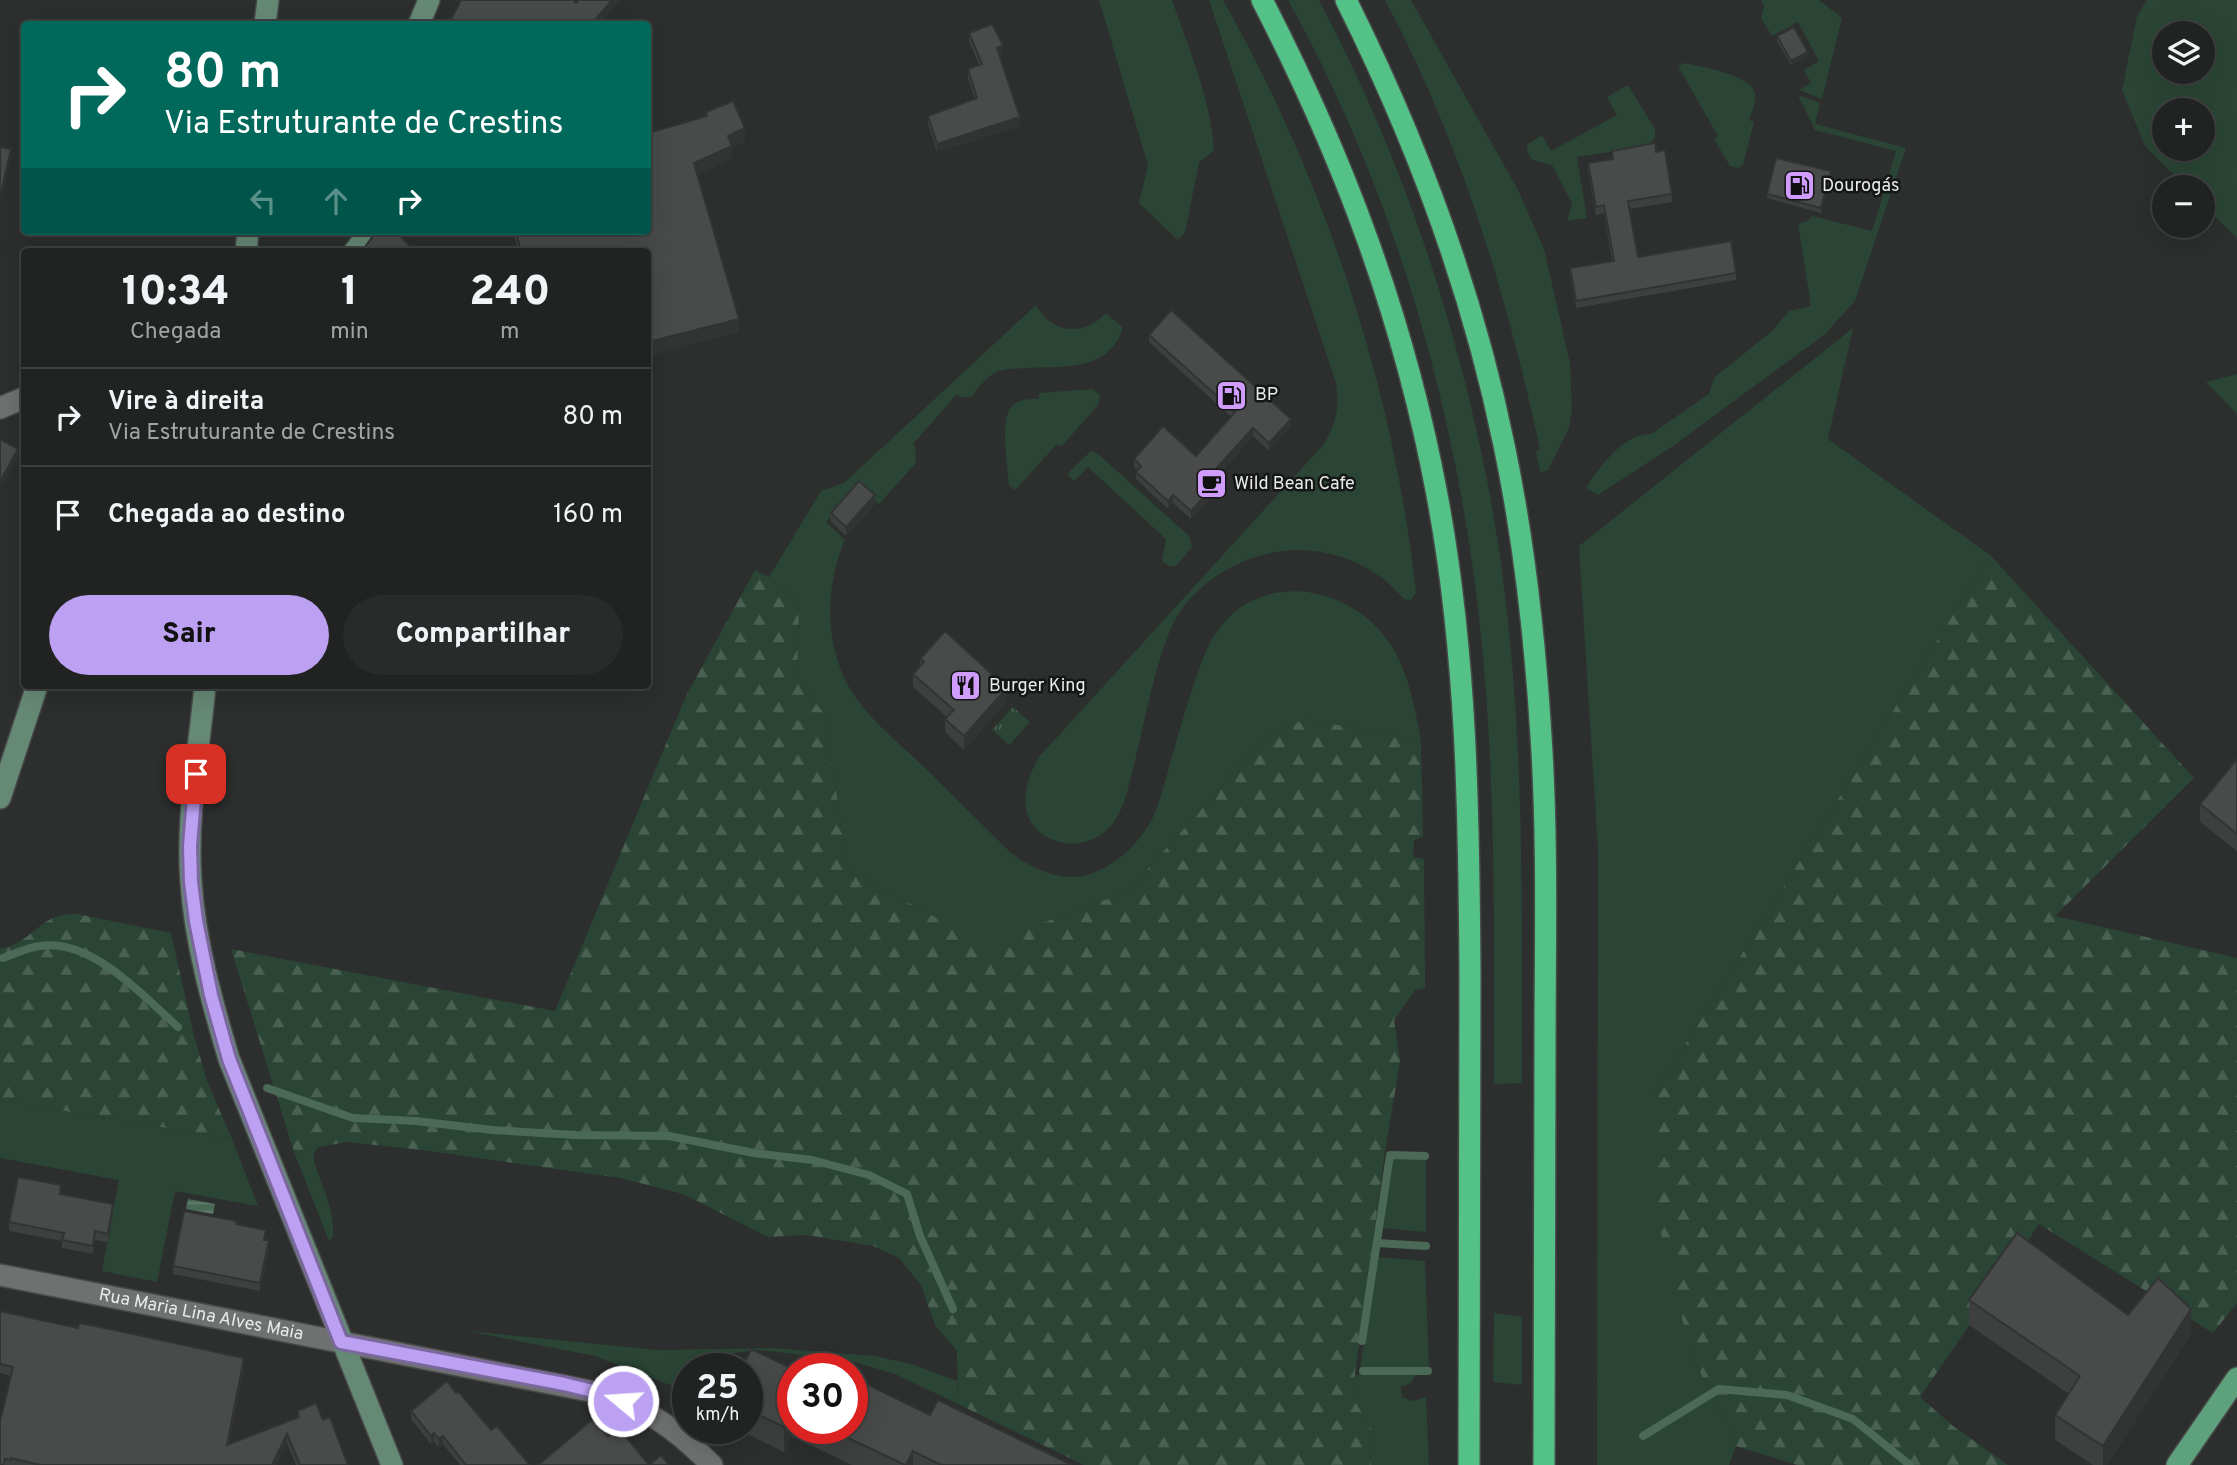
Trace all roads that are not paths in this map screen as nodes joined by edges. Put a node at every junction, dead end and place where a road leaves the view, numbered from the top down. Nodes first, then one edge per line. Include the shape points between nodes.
1 (268, 0) edge
2 (429, 0) edge
3 (1262, 0) edge
4 (1346, 0) edge
5 (265, 21) edge
6 (420, 21) edge
7 (21, 399) edge
8 (0, 408) edge
9 (36, 689) edge
10 (205, 689) edge
11 (0, 798) edge
12 (0, 1275) edge
13 (341, 1342) junction
14 (2237, 1378) edge
15 (392, 1465) edge
16 (712, 1465) edge
17 (1469, 1465) edge
18 (1544, 1465) edge
19 (2177, 1465) edge

1 - 5 main road
2 - 6 main road
3 - 17 highway via 1331,142 1378,263 1420,414 1450,575 1460,668 1469,878
4 - 18 highway via 1410,139 1465,292 1504,446 1528,593 1541,736 1544,850
7 - 8 street
9 - 11 main road
10 - 13 main road via 190,846 201,948 229,1059
12 - 13 street, Rua Maria Lina Alves Maia
13 - 15 main road
13 - 16 street, Rua Maria Lina Alves Maia via 605,1394 664,1423
14 - 19 main road

